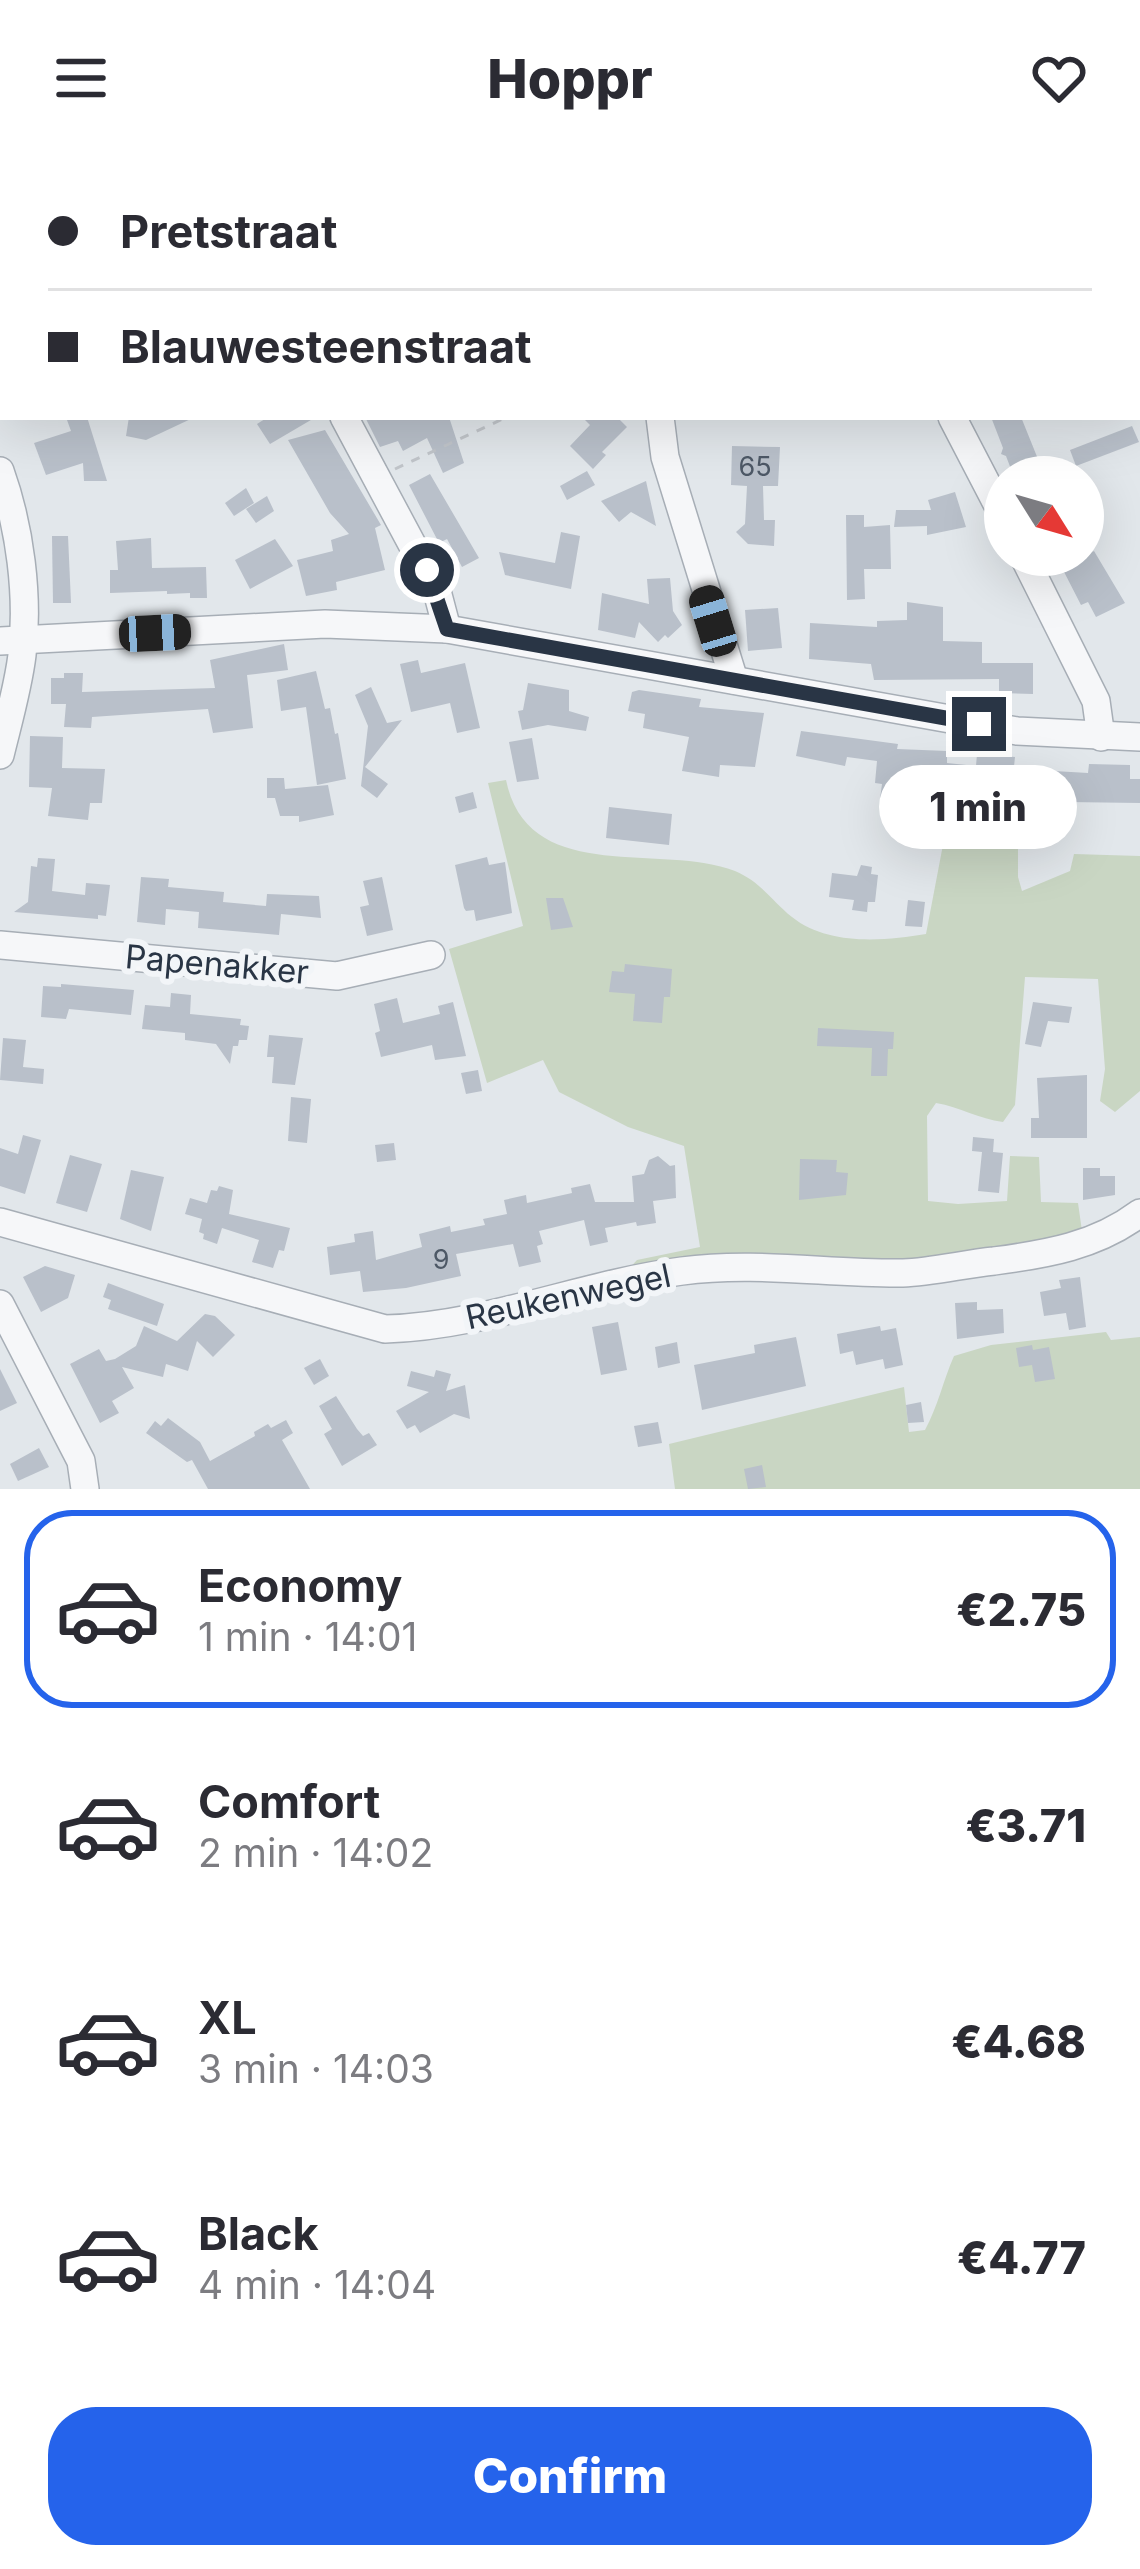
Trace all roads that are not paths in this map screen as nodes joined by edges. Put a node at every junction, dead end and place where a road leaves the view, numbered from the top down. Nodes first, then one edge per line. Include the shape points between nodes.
1 (346, 420) edge
2 (661, 420) edge
3 (954, 420) edge
4 (0, 472) edge
5 (984, 479) edge
6 (1034, 576) edge
7 (447, 629) junction
8 (12, 640) edge
9 (734, 680) junction
10 (1101, 737) junction
11 (1140, 737) edge
12 (0, 755) edge
13 (0, 945) edge
14 (431, 955) dead end
15 (1140, 1213) edge
16 (0, 1222) edge
17 (0, 1304) edge
18 (85, 1489) edge

1 - 7 street via 437,591
2 - 9 street via 671,480
3 - 5 street
4 - 8 street via 25,614
6 - 10 street via 1096,701
7 - 8 street via 325,624
7 - 9 street
8 - 12 street
9 - 10 street via 1017,731
10 - 11 street
13 - 14 street, Papenakker via 337,976
15 - 16 street, Reukenwegel via 1082,1245 1031,1256 907,1273 688,1270 385,1329
17 - 18 street via 81,1461

